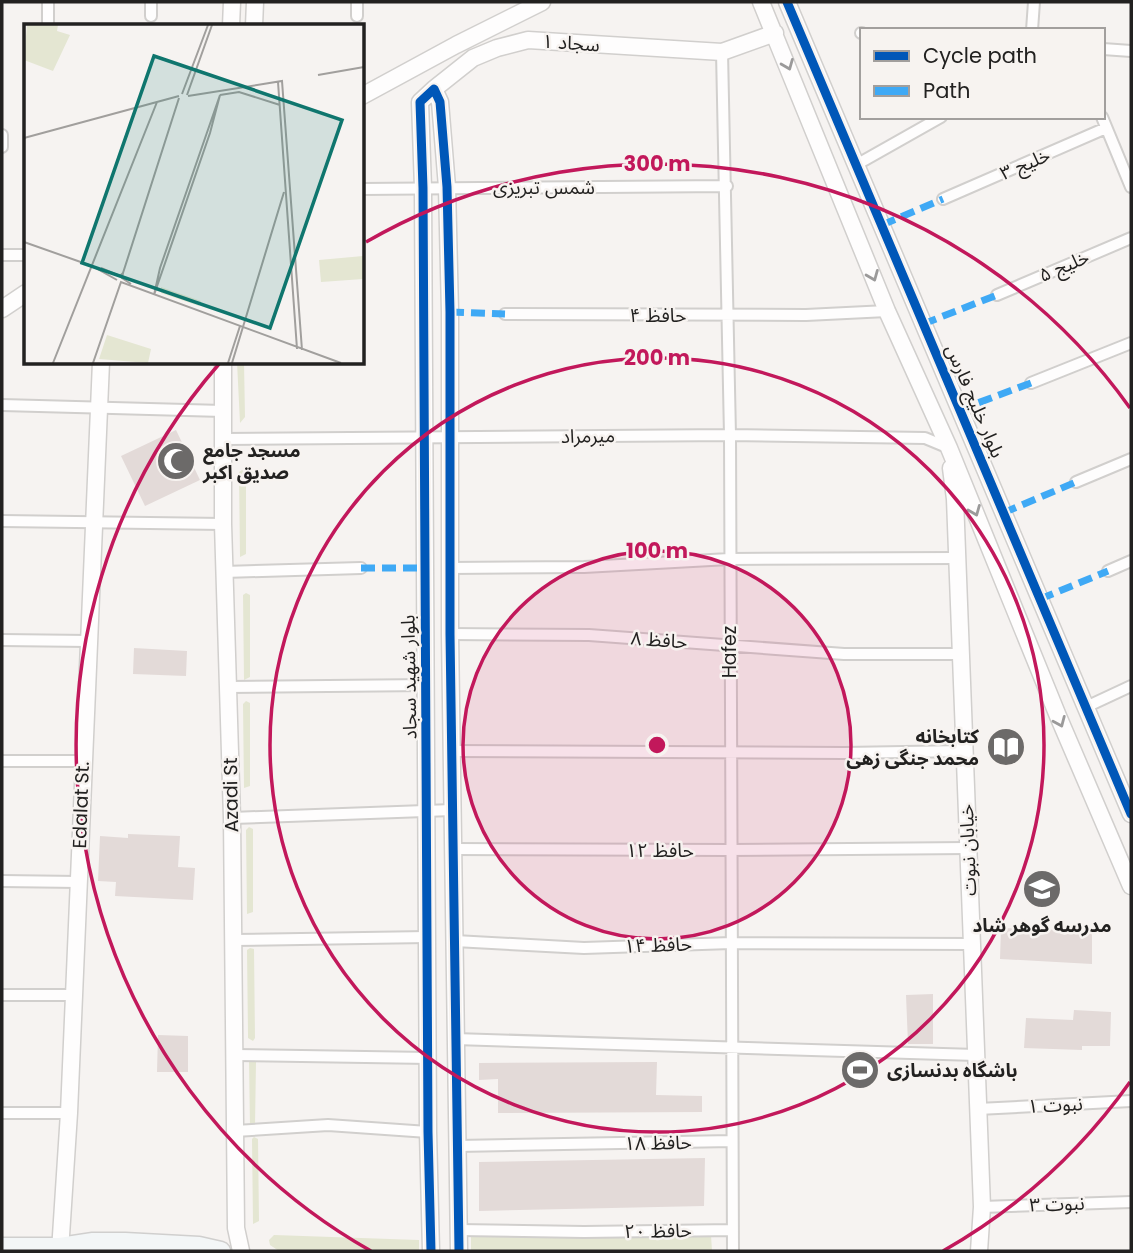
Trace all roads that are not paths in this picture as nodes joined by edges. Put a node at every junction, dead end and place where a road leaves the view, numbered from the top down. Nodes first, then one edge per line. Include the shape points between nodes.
1 (48, 2) edge
2 (151, 2) edge
3 (232, 2) edge
4 (255, 2) edge
5 (357, 2) edge
6 (542, 2) edge
7 (761, 2) edge
8 (787, 2) edge
9 (1034, 2) edge
10 (151, 16) dead end
11 (357, 16) dead end
12 (48, 24) edge
13 (231, 24) edge
14 (254, 24) edge
15 (1032, 28) edge
16 (775, 33) junction
17 (1105, 49) edge
18 (1131, 51) edge
19 (722, 52) junction
20 (364, 95) edge
21 (437, 96) junction
22 (420, 102) joint
23 (938, 119) edge
24 (1104, 123) edge
25 (2, 135) edge
26 (2, 146) edge
27 (856, 165) junction
28 (727, 186) junction
29 (447, 187) junction
30 (1131, 187) edge
31 (423, 188) junction
32 (364, 189) edge
33 (943, 199) dead end
34 (1131, 238) edge
35 (2, 255) edge
36 (24, 256) edge
37 (24, 294) edge
38 (997, 295) dead end
39 (2, 309) edge
40 (887, 312) junction
41 (505, 314) dead end
42 (729, 315) junction
43 (1131, 343) edge
44 (100, 364) edge
45 (223, 364) edge
46 (1031, 383) dead end
47 (2, 405) edge
48 (98, 407) junction
49 (223, 411) junction
50 (730, 435) junction
51 (448, 438) junction
52 (971, 438) junction
53 (225, 439) junction
54 (424, 439) junction
55 (949, 448) junction
56 (1131, 459) edge
57 (1076, 482) dead end
58 (2, 521) edge
59 (93, 523) junction
60 (223, 524) junction
61 (957, 558) junction
62 (729, 559) junction
63 (1131, 561) edge
64 (362, 568) dead end
65 (450, 568) junction
66 (1108, 570) dead end
67 (224, 572) junction
68 (450, 634) junction
69 (2, 640) edge
70 (88, 641) junction
71 (729, 646) junction
72 (961, 654) junction
73 (427, 685) junction
74 (1131, 686) edge
75 (228, 687) junction
76 (1086, 707) junction
77 (451, 751) junction
78 (964, 751) junction
79 (730, 753) junction
80 (2, 761) edge
81 (83, 761) junction
82 (427, 810) junction
83 (452, 810) junction
84 (1131, 814) edge
85 (232, 818) junction
86 (968, 848) junction
87 (454, 849) junction
88 (730, 850) junction
89 (2, 881) edge
90 (78, 882) junction
91 (1131, 886) edge
92 (427, 937) junction
93 (232, 940) junction
94 (454, 941) junction
95 (731, 943) junction
96 (972, 944) junction
97 (2, 995) edge
98 (74, 995) junction
99 (455, 1039) junction
100 (732, 1046) junction
101 (233, 1055) junction
102 (976, 1055) junction
103 (429, 1058) junction
104 (1131, 1101) edge
105 (978, 1109) junction
106 (2, 1113) edge
107 (68, 1113) junction
108 (235, 1131) junction
109 (428, 1132) junction
110 (732, 1141) junction
111 (458, 1146) junction
112 (1131, 1202) edge
113 (982, 1207) junction
114 (236, 1228) junction
115 (459, 1230) junction
116 (733, 1230) junction
117 (2, 1247) edge
118 (64, 1250) edge
119 (221, 1251) edge
120 (226, 1251) edge
121 (240, 1251) edge
122 (431, 1251) edge
123 (459, 1251) edge
124 (733, 1251) edge
125 (979, 1251) edge

1 - 12 street
2 - 10 street
3 - 13 main road
4 - 14 main road
5 - 11 street
6 - 20 main road
7 - 16 main road
8 - 27 main road, بلوار خلیج فارس
9 - 15 street
16 - 19 main road
16 -> 40 main road
17 - 18 street
19 - 21 main road, سجاد ۱ via 528,40 473,58
19 - 28 street, Hafez
21 - 22 main road, سجاد ۱
21 - 29 main road
22 - 31 main road, بلوار شهید سجاد
23 - 27 street
24 - 30 street
24 - 33 street, خلیج ۳
25 - 26 street
27 - 52 main road, بلوار خلیج فارس
28 - 29 street, شمس تبریزی
28 - 42 street, Hafez
29 - 31 street, شمس تبریزی
29 - 51 main road
31 - 32 street, شمس تبریزی
31 - 54 main road, بلوار شهید سجاد
34 - 38 street, خلیج ۵
35 - 36 street
37 - 39 main road
40 - 42 street, حافظ ۴
40 - 55 main road
41 - 42 street, حافظ ۴
42 - 50 street, Hafez
43 - 46 street
44 - 48 main road, Edalat St.
45 - 49 main road, Azadi St
47 - 48 street
48 - 49 street
48 - 59 main road, Edalat St.
49 - 53 main road, Azadi St
50 - 51 street, میرمراد
50 - 55 street, میرمراد via 925,438
50 - 62 street, Hafez
51 - 54 street, میرمراد
51 - 65 main road
52 - 55 main road
52 - 76 main road, بلوار خلیج فارس
53 - 54 street, میرمراد
53 - 60 main road, Azadi St
54 - 73 main road, بلوار شهید سجاد
55 - 61 main road, خیابان نبوت
55 -> 91 main road
56 - 57 street
58 - 59 street
59 - 60 street
59 - 70 main road, Edalat St.
60 - 67 main road, Azadi St
61 - 62 street
61 - 72 main road, خیابان نبوت
62 - 65 street
62 - 71 street, Hafez
63 - 66 street
64 - 67 street
65 - 68 main road
67 - 75 main road, Azadi St
68 - 71 street, حافظ ۸ via 589,635
68 - 77 main road
69 - 70 street
70 - 81 main road, Edalat St.
71 - 72 street, حافظ ۸ via 844,654
71 - 79 street, Hafez
72 - 78 main road, خیابان نبوت
73 - 75 street
73 - 82 main road, بلوار شهید سجاد
74 - 76 street
75 - 85 main road, Azadi St
76 - 84 main road, بلوار خلیج فارس
77 - 79 street
77 - 83 main road
78 - 79 street
78 - 86 main road, خیابان نبوت
79 - 88 street, Hafez
80 - 81 street
81 - 90 main road, Edalat St.
82 - 83 street
82 - 85 street
82 - 92 main road, بلوار شهید سجاد
83 - 87 main road
85 - 93 main road, Azadi St
86 - 88 street, حافظ ۱۲
86 - 96 main road, خیابان نبوت
87 - 88 street, حافظ ۱۲
87 - 94 main road
88 - 95 street, Hafez
89 - 90 street
90 - 98 main road, Edalat St.
92 - 93 street
92 - 103 main road, بلوار شهید سجاد
93 - 101 main road, Azadi St
94 - 95 street, حافظ ۱۴ via 584,948
94 - 99 main road
95 - 96 street, حافظ ۱۴
95 - 100 street, Hafez
96 - 102 main road, خیابان نبوت
97 - 98 street
98 - 107 main road, Edalat St.
99 - 100 street
99 - 111 main road
100 - 102 street
100 - 110 street, Hafez
101 - 103 street
101 - 108 main road, Azadi St
102 - 105 main road, خیابان نبوت
103 - 109 main road, بلوار شهید سجاد
104 - 105 street, نبوت ۱
105 - 113 main road, خیابان نبوت
106 - 107 street
107 - 118 main road, Edalat St.
108 - 109 street via 328,1125
108 - 114 main road, Azadi St
109 - 122 main road, بلوار شهید سجاد
110 - 111 street, حافظ ۱۸
110 - 116 street, Hafez
111 - 115 main road
112 - 113 street, نبوت ۳
113 - 125 main road, خیابان نبوت
114 - 120 main road
114 - 121 main road
115 - 116 street, حافظ ۲۰
115 - 123 main road
116 - 124 street, Hafez
117 - 118 main road
118 - 119 main road via 93,1242 125,1242

